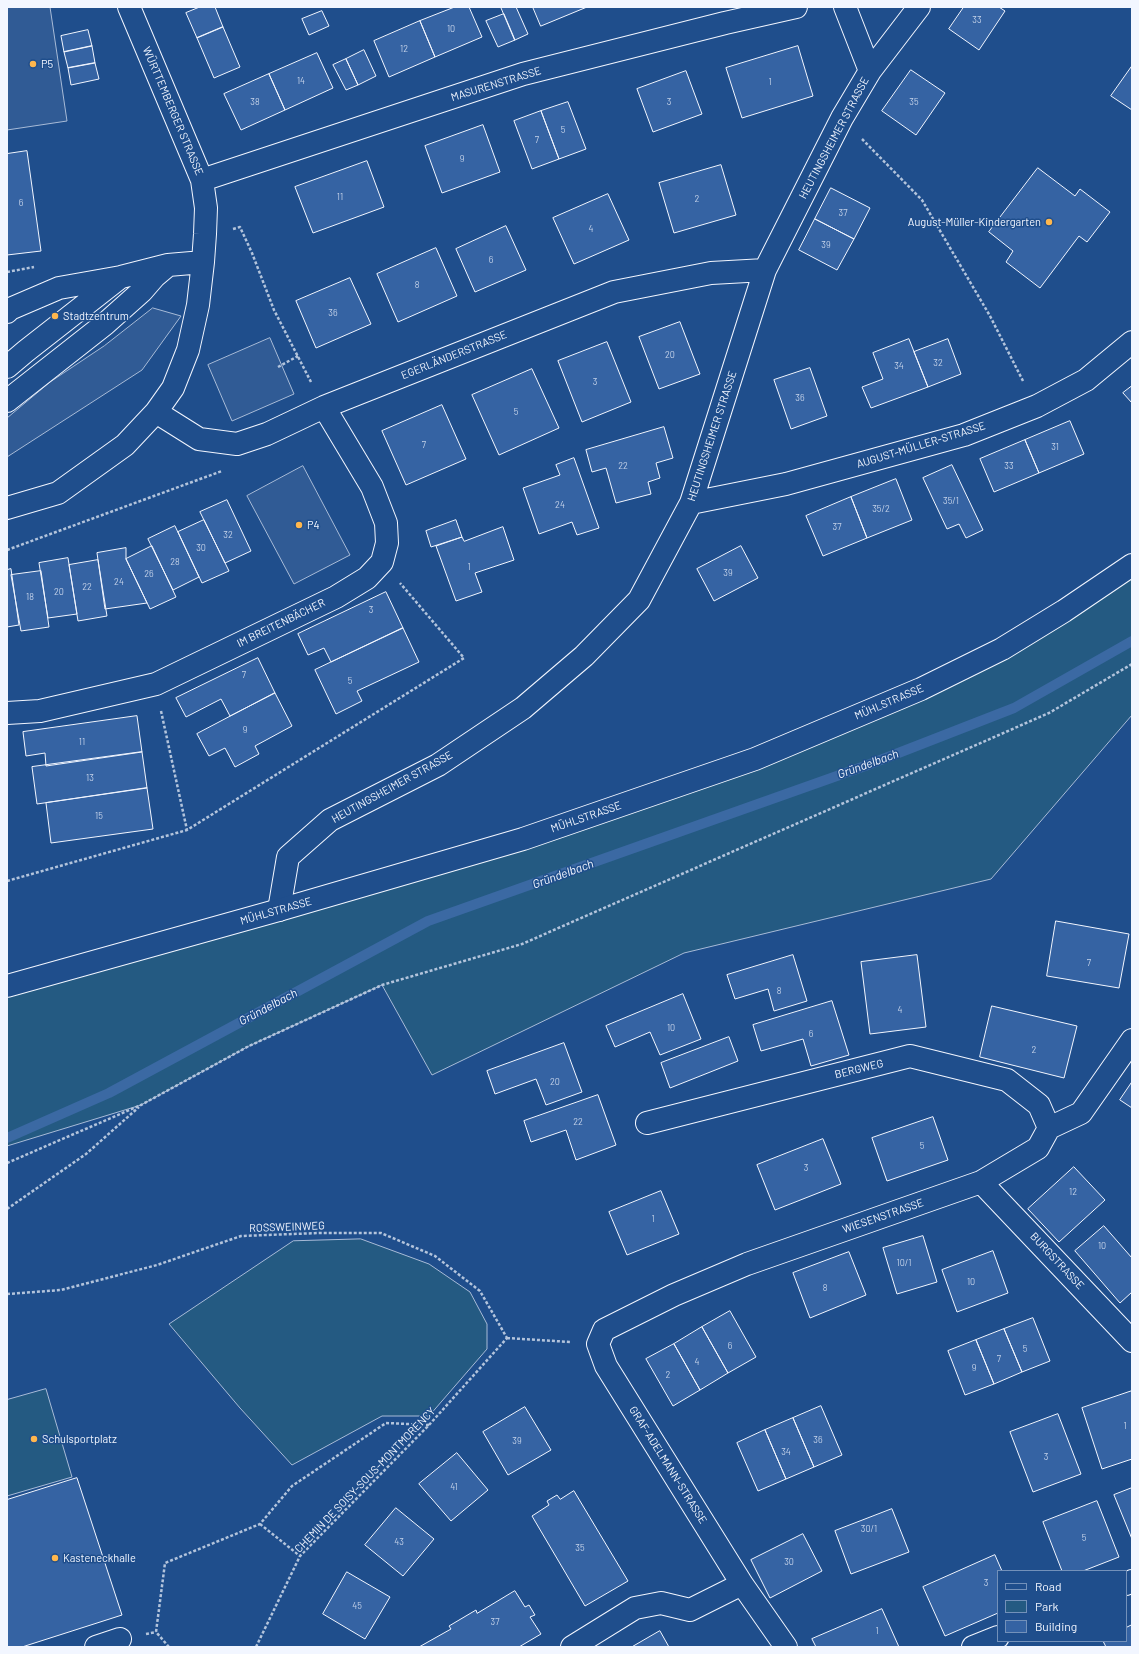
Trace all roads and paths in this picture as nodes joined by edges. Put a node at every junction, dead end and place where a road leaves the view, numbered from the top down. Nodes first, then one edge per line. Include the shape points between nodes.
1 (129, 7) edge
2 (796, 7) edge
3 (845, 7) edge
4 (919, 7) edge
5 (870, 71) junction
6 (842, 118) junction
7 (202, 180) junction
8 (205, 234) junction
9 (203, 262) junction
10 (168, 265) junction
11 (764, 270) junction
12 (121, 277) junction
13 (7, 312) edge
14 (1132, 342) edge
15 (298, 356) junction
16 (7, 367) edge
17 (278, 367) dead end
18 (7, 401) edge
19 (1037, 406) junction
20 (324, 407) junction
21 (156, 412) junction
22 (237, 444) junction
23 (691, 503) junction
24 (7, 508) edge
25 (7, 550) edge
26 (382, 562) junction
27 (1132, 565) edge
28 (1132, 664) edge
29 (156, 684) junction
30 (7, 714) edge
31 (187, 830) junction
32 (7, 881) edge
33 (280, 910) junction
34 (7, 986) edge
35 (1132, 1040) edge
36 (141, 1105) junction
37 (647, 1123) dead end
38 (1049, 1128) junction
39 (7, 1163) edge
40 (982, 1182) junction
41 (7, 1209) edge
42 (7, 1294) edge
43 (507, 1338) junction
44 (1132, 1341) edge
45 (598, 1344) junction
46 (429, 1426) junction
47 (260, 1524) junction
48 (300, 1556) junction
49 (742, 1584) junction
50 (997, 1637) edge
51 (120, 1639) dead end
52 (96, 1647) edge
53 (169, 1647) edge
54 (256, 1647) edge
55 (572, 1647) edge
56 (786, 1647) edge
57 (973, 1647) edge

1 - 7 street, WÜRTTEMBERGER STRASSE
2 - 7 street, MASURENSTRASSE via 523,74
3 - 5 street
4 - 5 street, HEUTINGSHEIMER STRASSE
5 - 6 street, HEUTINGSHEIMER STRASSE
6 - 11 street, HEUTINGSHEIMER STRASSE
6 - 19 path via 922,200 990,316
7 - 8 street, WÜRTTEMBERGER STRASSE via 206,208
8 - 9 street, WÜRTTEMBERGER STRASSE
8 - 15 path via 240,228 274,310
9 - 10 street
9 - 21 street, WÜRTTEMBERGER STRASSE via 198,305 188,350 173,388
10 - 12 street
10 - 18 street via 105,324
11 - 20 street, EGERLÄNDERSTRASSE via 711,273 614,292
11 - 23 street, HEUTINGSHEIMER STRASSE
12 - 13 street via 59,288
12 - 16 street
14 - 19 street, AUGUST-MÜLLER-STRASSE via 1086,380
15 - 17 path
15 - 20 path
19 - 23 street, AUGUST-MÜLLER-STRASSE via 964,435 786,484
20 - 22 street, EGERLÄNDERSTRASSE via 268,434
20 - 26 street, IM BREITENBÄCHER via 372,487 386,523 387,543
21 - 22 street, EGERLÄNDERSTRASSE via 199,439
21 - 24 street, WÜRTTEMBERGER STRASSE via 125,445 58,493
22 - 25 path via 229,468
23 - 33 street, HEUTINGSHEIMER STRASSE via 639,600 584,656 523,708 438,765 330,820 288,857
26 - 29 street, IM BREITENBÄCHER via 367,578 336,597
26 - 31 path via 464,658
27 - 33 street, MÜHLSTRASSE via 1002,649 921,689 755,759 523,839
28 - 36 path via 1049,713 522,944 382,985 249,1046
29 - 30 street, IM BREITENBÄCHER via 40,711
29 - 31 path
31 - 32 path
33 - 34 street, MÜHLSTRASSE
35 - 38 street via 1080,1114
36 - 39 path
36 - 41 path via 86,1154
37 - 38 street, BERGWEG via 910,1056 1007,1080 1039,1105
38 - 40 street, WIESENSTRASSE via 1038,1148
40 - 44 street, BURGSTRASSE
40 - 45 street, WIESENSTRASSE via 747,1264 604,1330
42 - 43 path, ROSSWEINWEG via 61,1290 157,1265 241,1236 381,1233 435,1256 480,1291
43 - 45 path
43 - 46 path, CHEMIN DE SOISY-SOUS-MONTMORENCY
45 - 49 street, GRAF-ADELMANN-STRASSE via 606,1366
46 - 47 path via 386,1423 292,1486
46 - 48 path, CHEMIN DE SOISY-SOUS-MONTMORENCY
47 - 48 path
47 - 53 path via 165,1563 156,1632
48 - 54 path, CHEMIN DE SOISY-SOUS-MONTMORENCY
49 - 55 street via 690,1610 660,1604 635,1608
49 - 56 street, GRAF-ADELMANN-STRASSE
50 - 57 street
51 - 52 street

